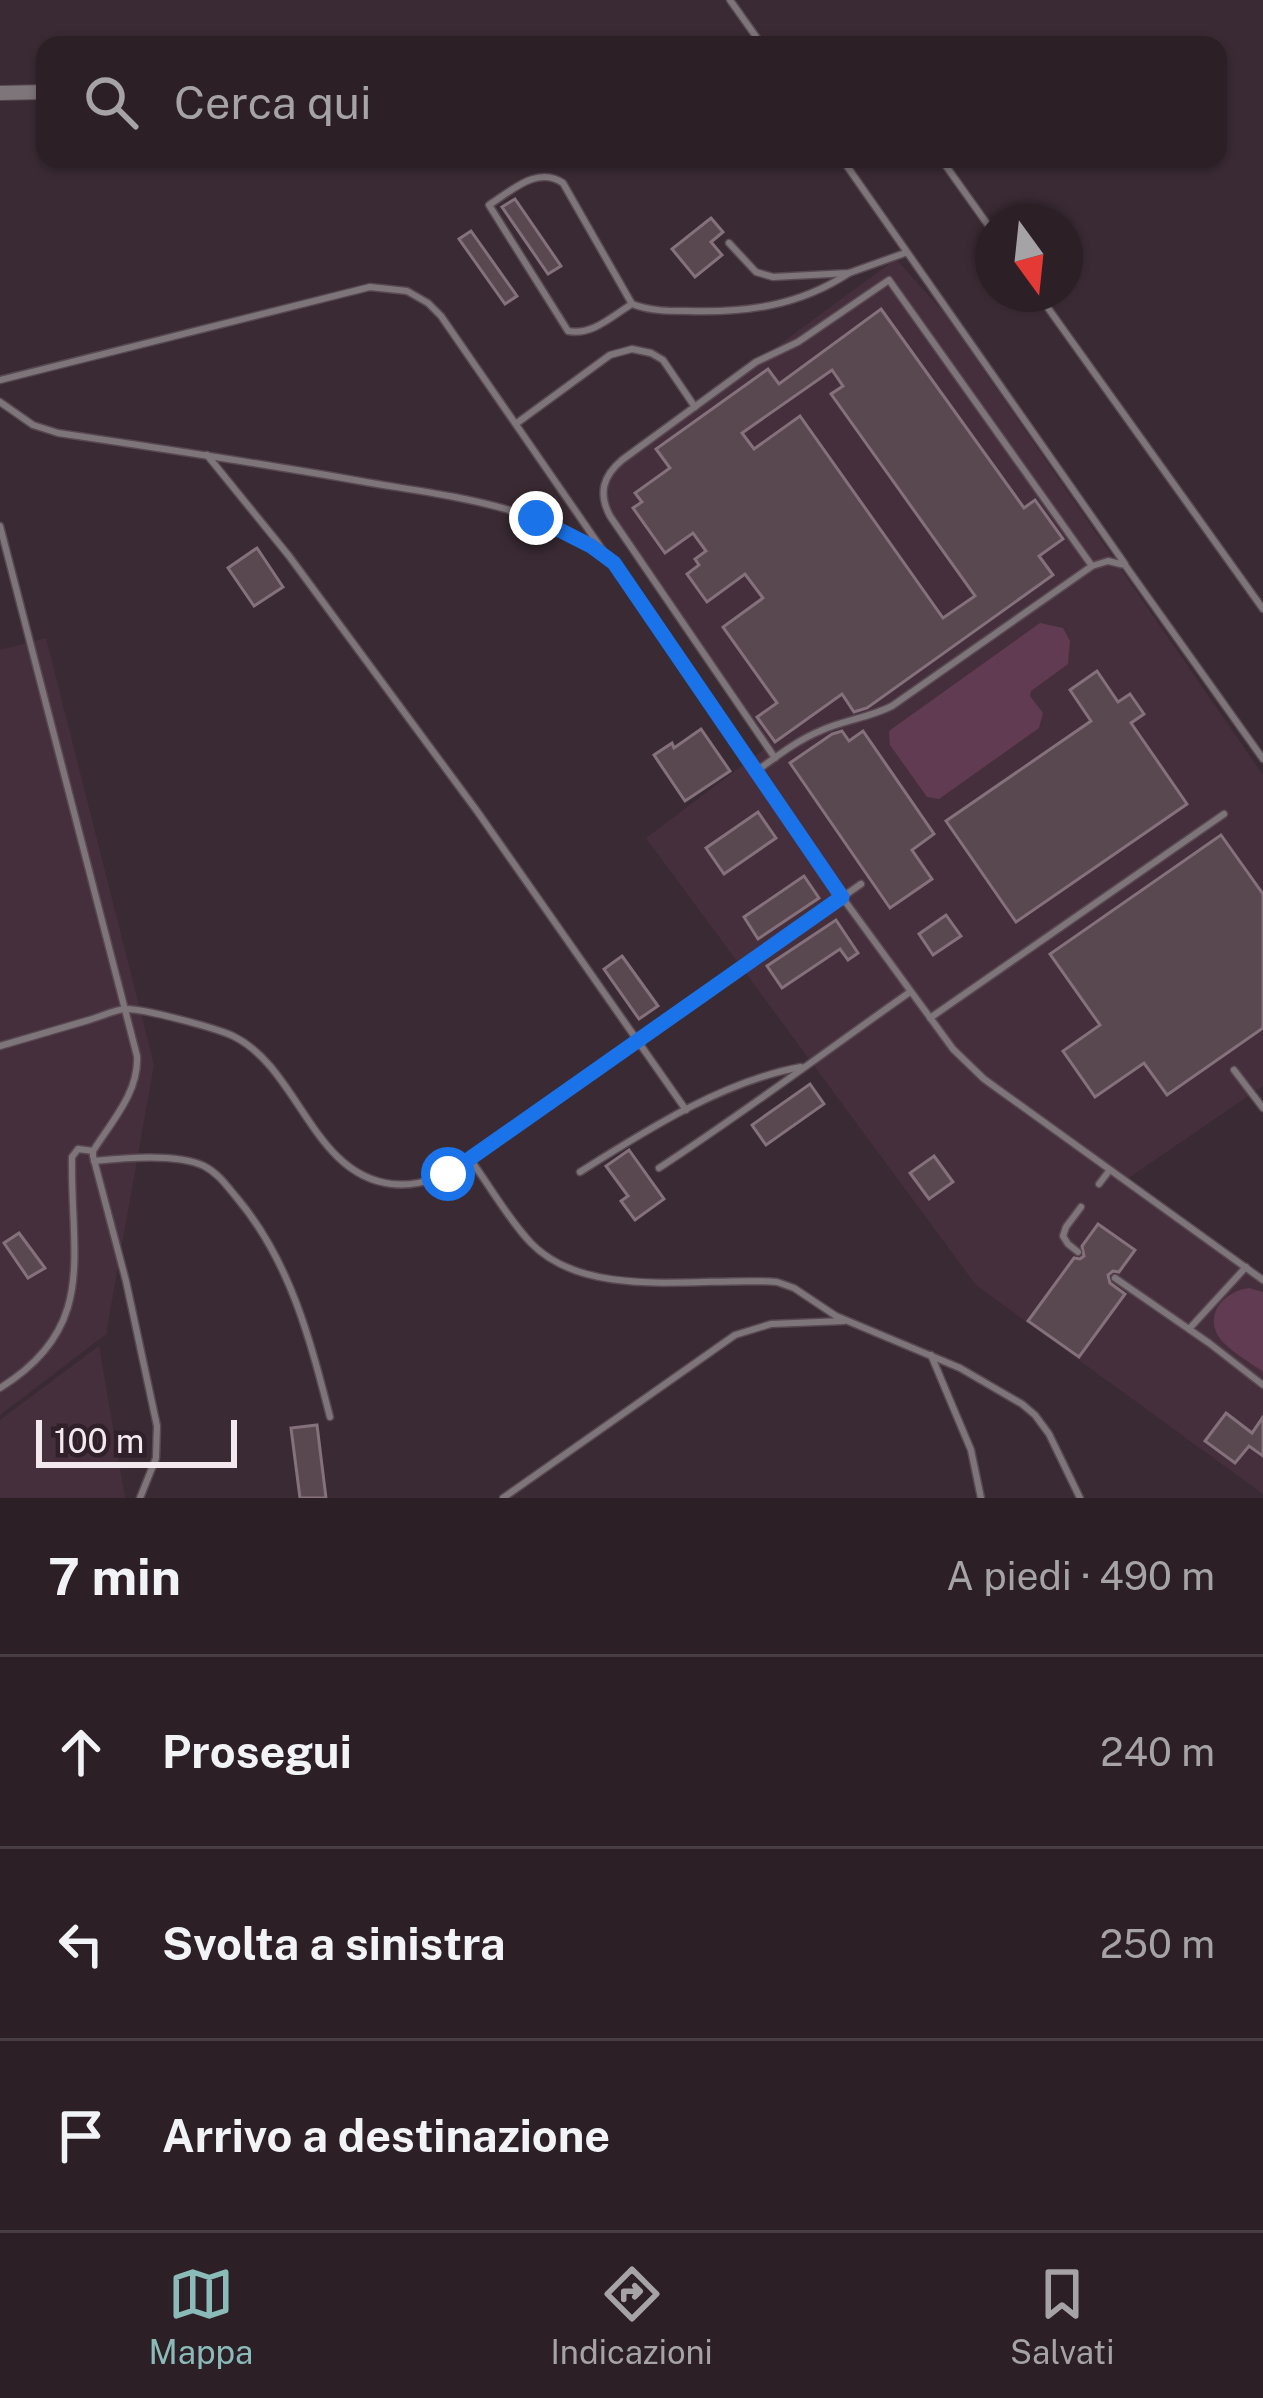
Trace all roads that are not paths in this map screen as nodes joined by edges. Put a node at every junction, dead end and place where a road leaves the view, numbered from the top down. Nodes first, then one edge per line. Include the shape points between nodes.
1 (730, 0) edge
2 (756, 36) edge
3 (36, 92) edge
4 (0, 93) edge
5 (848, 168) edge
6 (947, 168) edge
7 (975, 207) edge
8 (728, 243) dead end
9 (905, 253) junction
10 (849, 273) junction
11 (632, 304) junction
12 (1051, 312) edge
13 (0, 380) edge
14 (0, 402) edge
15 (695, 407) junction
16 (517, 423) junction
17 (207, 455) junction
18 (0, 526) edge
19 (614, 563) junction
20 (1125, 565) junction
21 (1092, 566) junction
22 (1263, 609) edge
23 (775, 758) junction
24 (1263, 759) edge
25 (755, 772) junction
26 (1224, 814) dead end
27 (861, 884) dead end
28 (842, 897) junction
29 (910, 992) junction
30 (125, 1009) junction
31 (930, 1018) junction
32 (636, 1041) junction
33 (0, 1046) edge
34 (804, 1066) junction
35 (1234, 1070) dead end
36 (1263, 1108) edge
37 (686, 1110) junction
38 (93, 1150) junction
39 (470, 1159) junction
40 (94, 1162) junction
41 (659, 1168) dead end
42 (1109, 1171) junction
43 (580, 1172) dead end
44 (1099, 1184) dead end
45 (1081, 1207) dead end
46 (1078, 1252) dead end
47 (1246, 1268) junction
48 (1115, 1277) dead end
49 (1263, 1280) edge
50 (847, 1321) junction
51 (1189, 1329) junction
52 (931, 1355) junction
53 (1263, 1385) edge
54 (0, 1388) edge
55 (331, 1418) dead end
56 (140, 1498) edge
57 (503, 1498) edge
58 (981, 1498) edge
59 (1080, 1498) edge

1 - 2 lane
3 - 4 street
5 - 9 lane
6 - 7 lane
8 - 10 lane via 765,275
9 - 10 lane
9 - 20 lane
10 - 11 lane via 758,309
11 - 11 lane via 553,176 523,183 489,205 568,331 593,328
12 - 22 lane
13 - 16 lane via 389,287 437,312
14 - 17 lane via 52,431
15 - 16 lane via 663,360 632,349 610,356
15 - 21 lane via 889,280
15 - 23 lane via 615,466 603,501
16 - 19 lane
17 - 19 lane via 508,508
17 - 32 lane via 478,811
18 - 30 lane
19 - 25 lane
20 - 21 lane
20 - 24 lane
21 - 23 lane via 892,706 820,730
23 - 25 lane
25 - 28 lane
26 - 31 lane
27 - 28 lane
28 - 29 lane
28 - 32 lane
29 - 31 lane
29 - 34 lane
30 - 33 lane
30 - 38 lane via 137,1076
30 - 39 lane via 212,1028 248,1045 336,1155 364,1176 424,1182
31 - 42 lane via 968,1065
32 - 37 lane
32 - 39 lane
34 - 37 lane
34 - 41 lane
35 - 36 lane
37 - 43 lane
38 - 40 lane
38 - 54 lane via 72,1157 75,1272 62,1324 36,1361
39 - 50 lane via 529,1240 558,1263 635,1281 777,1282
40 - 55 lane via 185,1161 221,1179 289,1283
40 - 56 lane via 157,1426 157,1453
42 - 44 lane
42 - 47 lane
45 - 46 lane via 1063,1236
47 - 49 lane
47 - 51 lane
48 - 51 lane
50 - 52 lane
50 - 57 lane via 771,1324 735,1335
51 - 53 lane
52 - 58 lane via 971,1450
52 - 59 lane via 1035,1415

